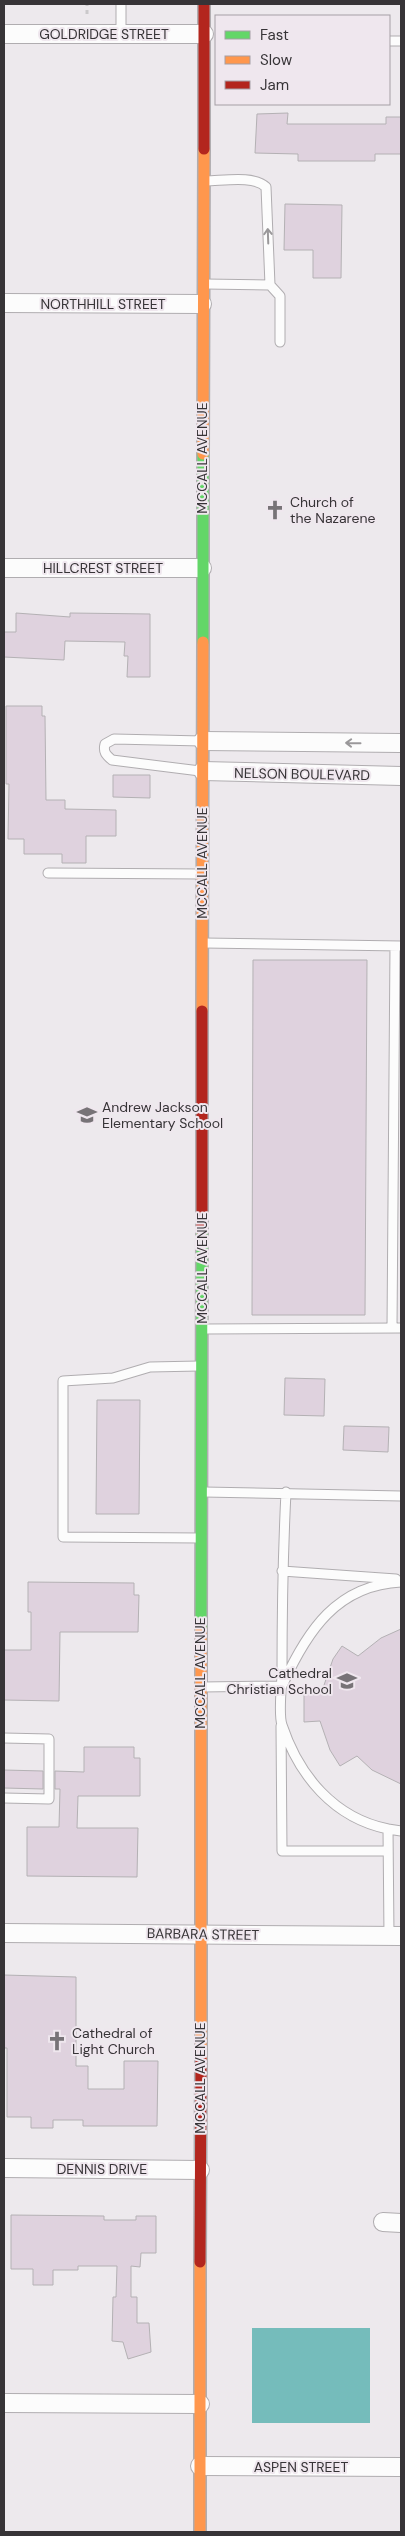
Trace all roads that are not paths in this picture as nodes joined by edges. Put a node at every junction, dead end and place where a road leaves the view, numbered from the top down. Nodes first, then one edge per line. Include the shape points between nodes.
1 (121, 4) edge
2 (204, 4) edge
3 (208, 28) edge
4 (4, 34) edge
5 (121, 34) junction
6 (204, 181) junction
7 (203, 284) junction
8 (270, 284) junction
9 (4, 304) edge
10 (202, 304) junction
11 (280, 342) dead end
12 (4, 568) edge
13 (202, 568) junction
14 (203, 741) junction
15 (401, 743) edge
16 (203, 771) junction
17 (401, 776) edge
18 (48, 873) dead end
19 (202, 874) junction
20 (202, 943) junction
21 (398, 946) edge
22 (397, 1328) edge
23 (202, 1329) junction
24 (202, 1366) junction
25 (201, 1492) junction
26 (286, 1492) junction
27 (401, 1496) edge
28 (200, 1538) junction
29 (282, 1571) junction
30 (401, 1581) edge
31 (282, 1686) junction
32 (200, 1687) junction
33 (281, 1723) junction
34 (4, 1738) edge
35 (4, 1798) edge
36 (388, 1829) junction
37 (401, 1831) edge
38 (388, 1851) junction
39 (4, 1933) edge
40 (201, 1934) junction
41 (395, 1936) edge
42 (4, 2168) edge
43 (200, 2170) junction
44 (383, 2222) dead end
45 (401, 2223) edge
46 (4, 2403) edge
47 (200, 2404) junction
48 (200, 2466) junction
49 (401, 2467) edge
50 (200, 2532) edge

1 - 5 lane
2 - 3 main road, MCCALL AVENUE
3 - 5 street, GOLDRIDGE STREET
3 - 6 main road, MCCALL AVENUE
4 - 5 street, GOLDRIDGE STREET
6 - 7 main road, MCCALL AVENUE
8 -> 6 lane via 266,187 254,181
7 - 8 lane
7 - 10 main road, MCCALL AVENUE
8 - 11 lane via 280,296
9 - 10 street, NORTHHILL STREET
10 - 13 main road, MCCALL AVENUE
12 - 13 street, HILLCREST STREET
13 - 14 main road, MCCALL AVENUE
15 -> 14 street
14 - 16 main road, MCCALL AVENUE
14 - 16 lane via 114,739 104,748 104,753 112,760
16 - 17 street, NELSON BOULEVARD
16 - 19 main road, MCCALL AVENUE
18 - 19 lane
19 - 20 main road, MCCALL AVENUE
20 - 21 lane
20 - 23 main road, MCCALL AVENUE
21 - 22 lane
22 - 23 lane
23 - 24 main road, MCCALL AVENUE
24 - 25 main road, MCCALL AVENUE
24 - 28 lane via 150,1367 113,1378 63,1381 63,1537
25 - 26 lane
25 - 28 main road, MCCALL AVENUE
26 - 27 lane
26 - 29 lane
28 - 32 main road, MCCALL AVENUE
29 - 30 lane
29 - 31 lane
30 - 31 lane via 370,1588 327,1612 297,1652
31 - 32 lane
31 - 33 lane
32 - 40 main road, MCCALL AVENUE
33 - 36 lane via 302,1769 316,1788 354,1818
33 - 38 lane via 282,1851
34 - 35 lane via 49,1739 49,1799
36 - 37 lane
36 - 38 lane
38 - 41 lane
39 - 40 street, BARBARA STREET
40 - 41 street, BARBARA STREET
40 - 43 main road, MCCALL AVENUE
42 - 43 street, DENNIS DRIVE
43 - 47 main road, MCCALL AVENUE
44 - 45 street
46 - 47 street
47 - 48 main road, MCCALL AVENUE
48 - 49 street, ASPEN STREET
48 - 50 main road, MCCALL AVENUE

